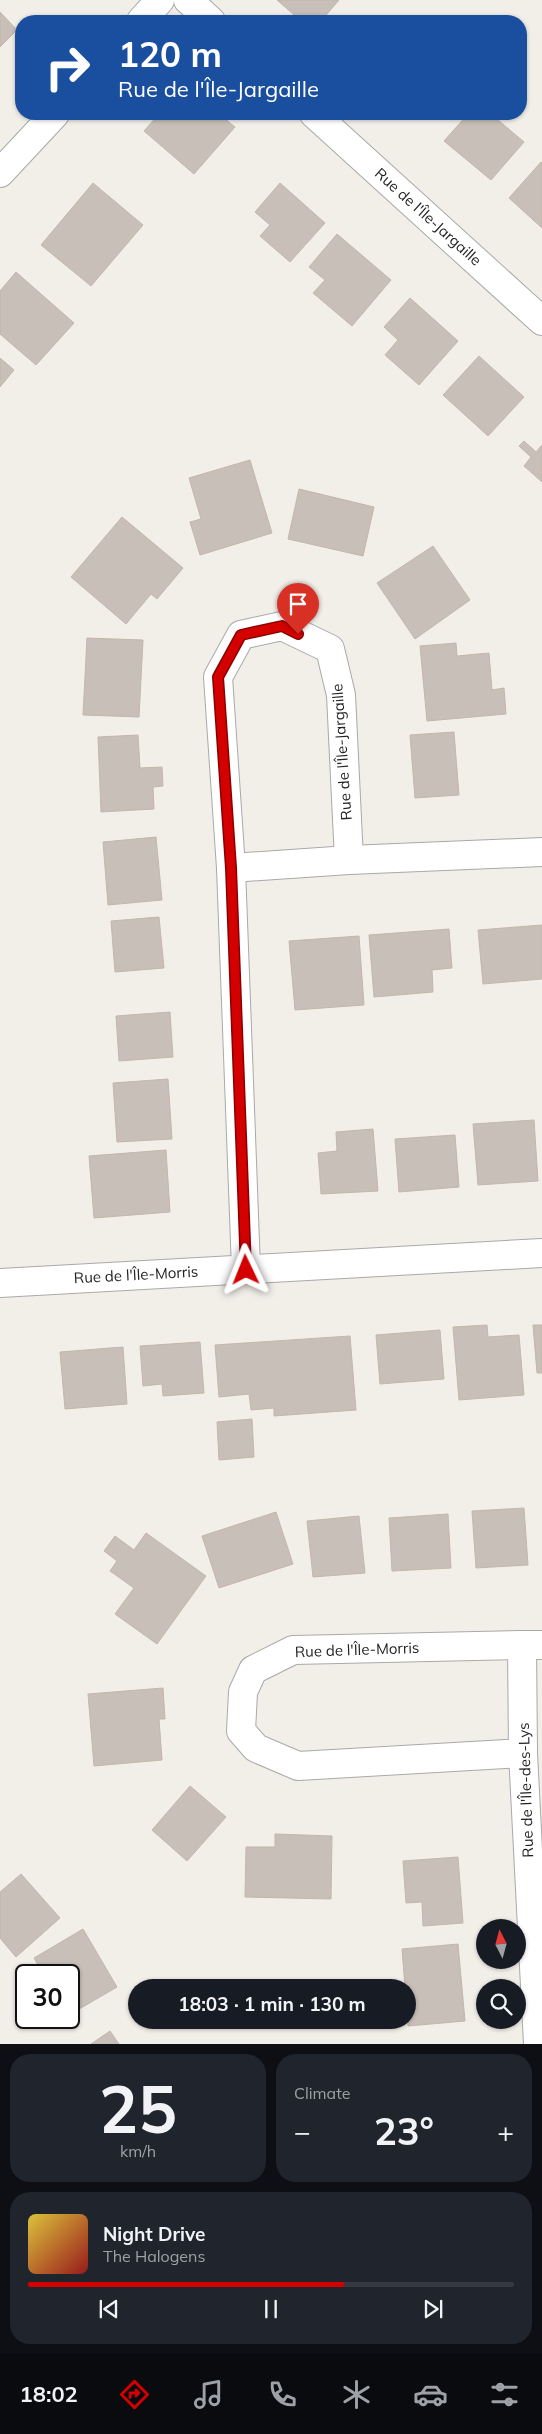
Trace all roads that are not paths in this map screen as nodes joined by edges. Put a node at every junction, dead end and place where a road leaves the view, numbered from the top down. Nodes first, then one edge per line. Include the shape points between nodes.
1 (160, 0) edge
2 (188, 0) edge
3 (146, 15) edge
4 (204, 15) edge
5 (49, 120) edge
6 (321, 120) edge
7 (0, 173) edge
8 (542, 321) edge
9 (542, 852) edge
10 (349, 860) junction
11 (231, 868) junction
12 (542, 1253) edge
13 (246, 1270) junction
14 (0, 1283) edge
15 (532, 1645) edge
16 (523, 1752) junction
17 (538, 2044) edge

1 - 3 street
2 - 4 street
5 - 7 street
6 - 8 street, Rue de l'Île-Jargaille
9 - 10 street
10 - 11 street
10 - 11 street, Rue de l'Île-Jargaille via 341,694 330,649 282,626 241,635 218,677
11 - 13 street, Rue de l'Île-Jargaille
12 - 13 street, Rue de l'Île-Morris
13 - 14 street, Rue de l'Île-Morris
15 - 16 street, Rue de l'Île-des-Lys
15 - 16 street, Rue de l'Île-Morris via 293,1650 253,1670 243,1692 241,1731 256,1748 298,1766
16 - 17 street, Rue de l'Île-des-Lys

